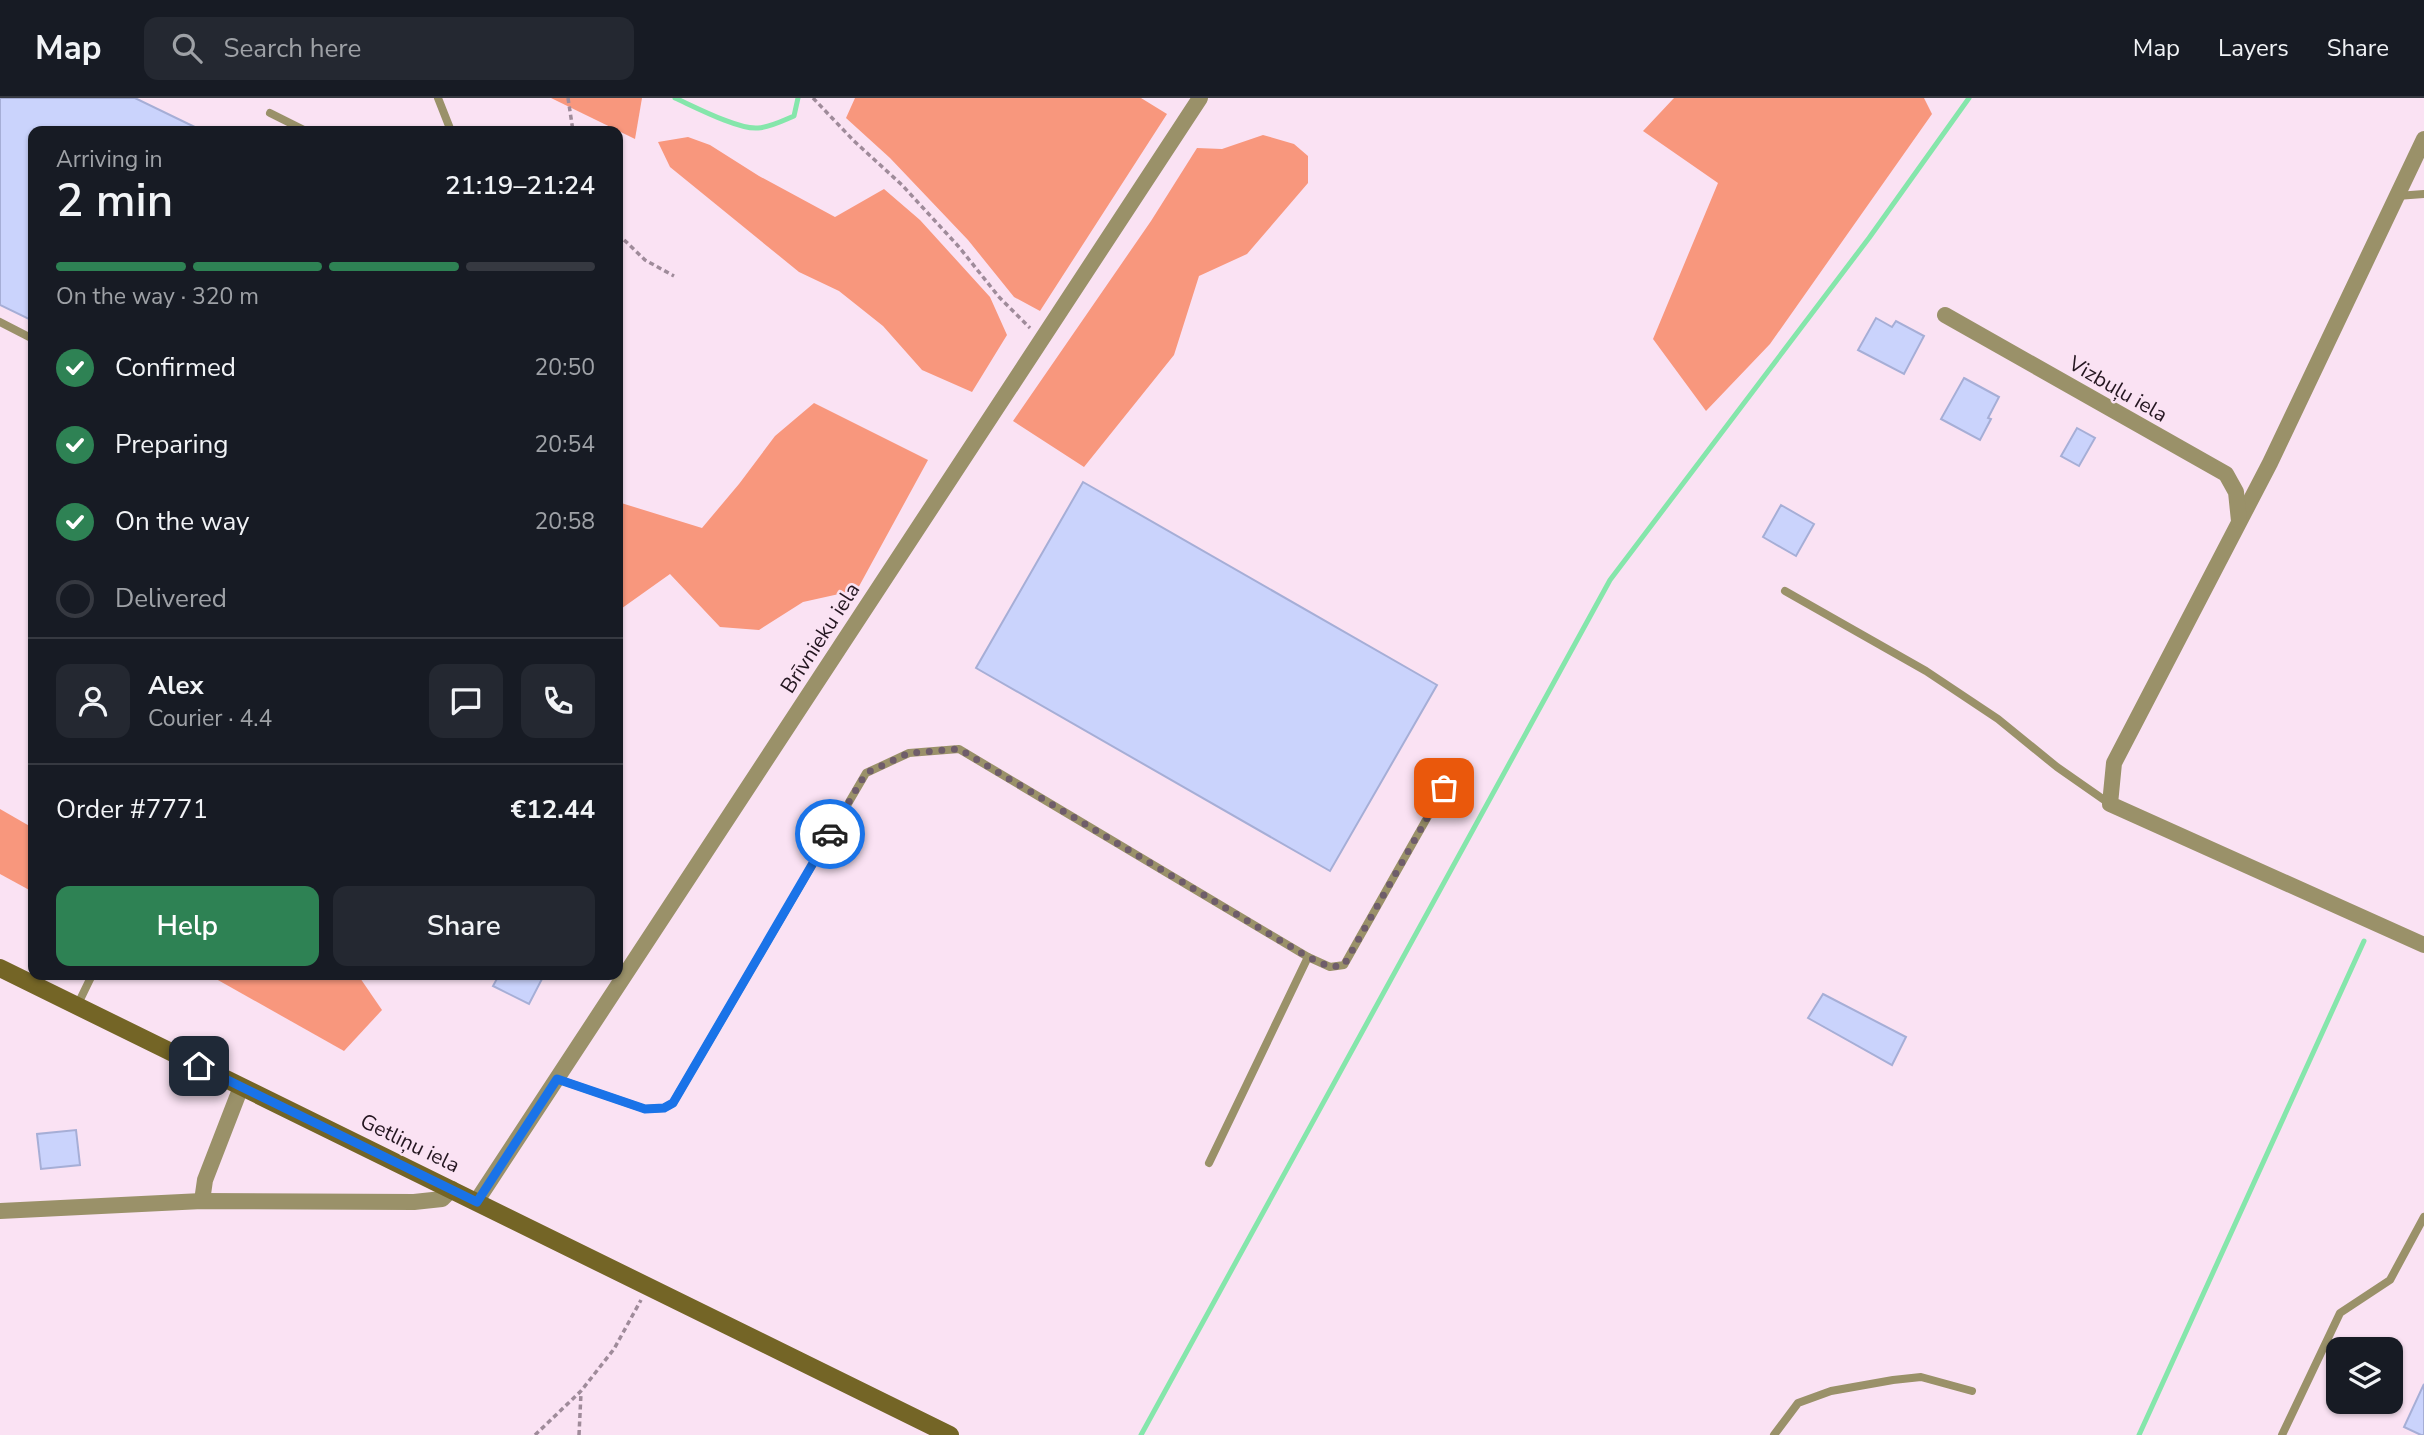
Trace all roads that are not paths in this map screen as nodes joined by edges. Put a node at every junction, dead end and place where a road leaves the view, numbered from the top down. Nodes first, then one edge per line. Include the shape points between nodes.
1 (438, 98) edge
2 (1200, 98) edge
3 (271, 113) dead end
4 (296, 126) edge
5 (449, 126) edge
6 (2424, 139) edge
7 (2424, 194) edge
8 (2397, 196) junction
9 (1945, 315) dead end
10 (0, 323) edge
11 (28, 337) edge
12 (2239, 523) junction
13 (1785, 591) dead end
14 (1444, 788) dead end
15 (2110, 804) junction
16 (2424, 945) edge
17 (1308, 957) junction
18 (0, 968) edge
19 (623, 978) edge
20 (90, 980) edge
21 (622, 980) edge
22 (77, 1006) junction
23 (557, 1079) junction
24 (241, 1087) junction
25 (1209, 1163) dead end
26 (452, 1189) junction
27 (202, 1201) junction
28 (477, 1202) junction
29 (0, 1210) edge
30 (2424, 1217) edge
31 (1972, 1391) dead end
32 (950, 1435) edge
33 (1774, 1435) edge
34 (2282, 1435) edge

1 - 5 lane
2 - 19 street, Brīvnieku iela
3 - 4 lane
6 - 8 street
7 - 8 lane
8 - 12 street
9 - 12 street, Vizbuļu iela via 2226,474 2236,492
10 - 11 lane
12 - 15 street via 2114,763
13 - 15 lane via 1926,671
14 - 17 lane via 1344,965 1330,967
15 - 16 street
17 - 23 lane via 959,749 909,753 866,773 673,1103 645,1109
17 - 25 lane
18 - 22 street, Getliņu iela
20 - 22 lane
21 - 23 street, Brīvnieku iela
22 - 24 street, Getliņu iela
23 - 28 street, Brīvnieku iela
24 - 26 street, Getliņu iela
24 - 27 street via 205,1180
26 - 27 street via 442,1199 414,1202
26 - 28 street, Getliņu iela
27 - 29 street
28 - 32 street, Getliņu iela
30 - 34 lane via 2390,1280 2340,1313
31 - 33 lane via 1921,1377 1831,1391 1798,1403

